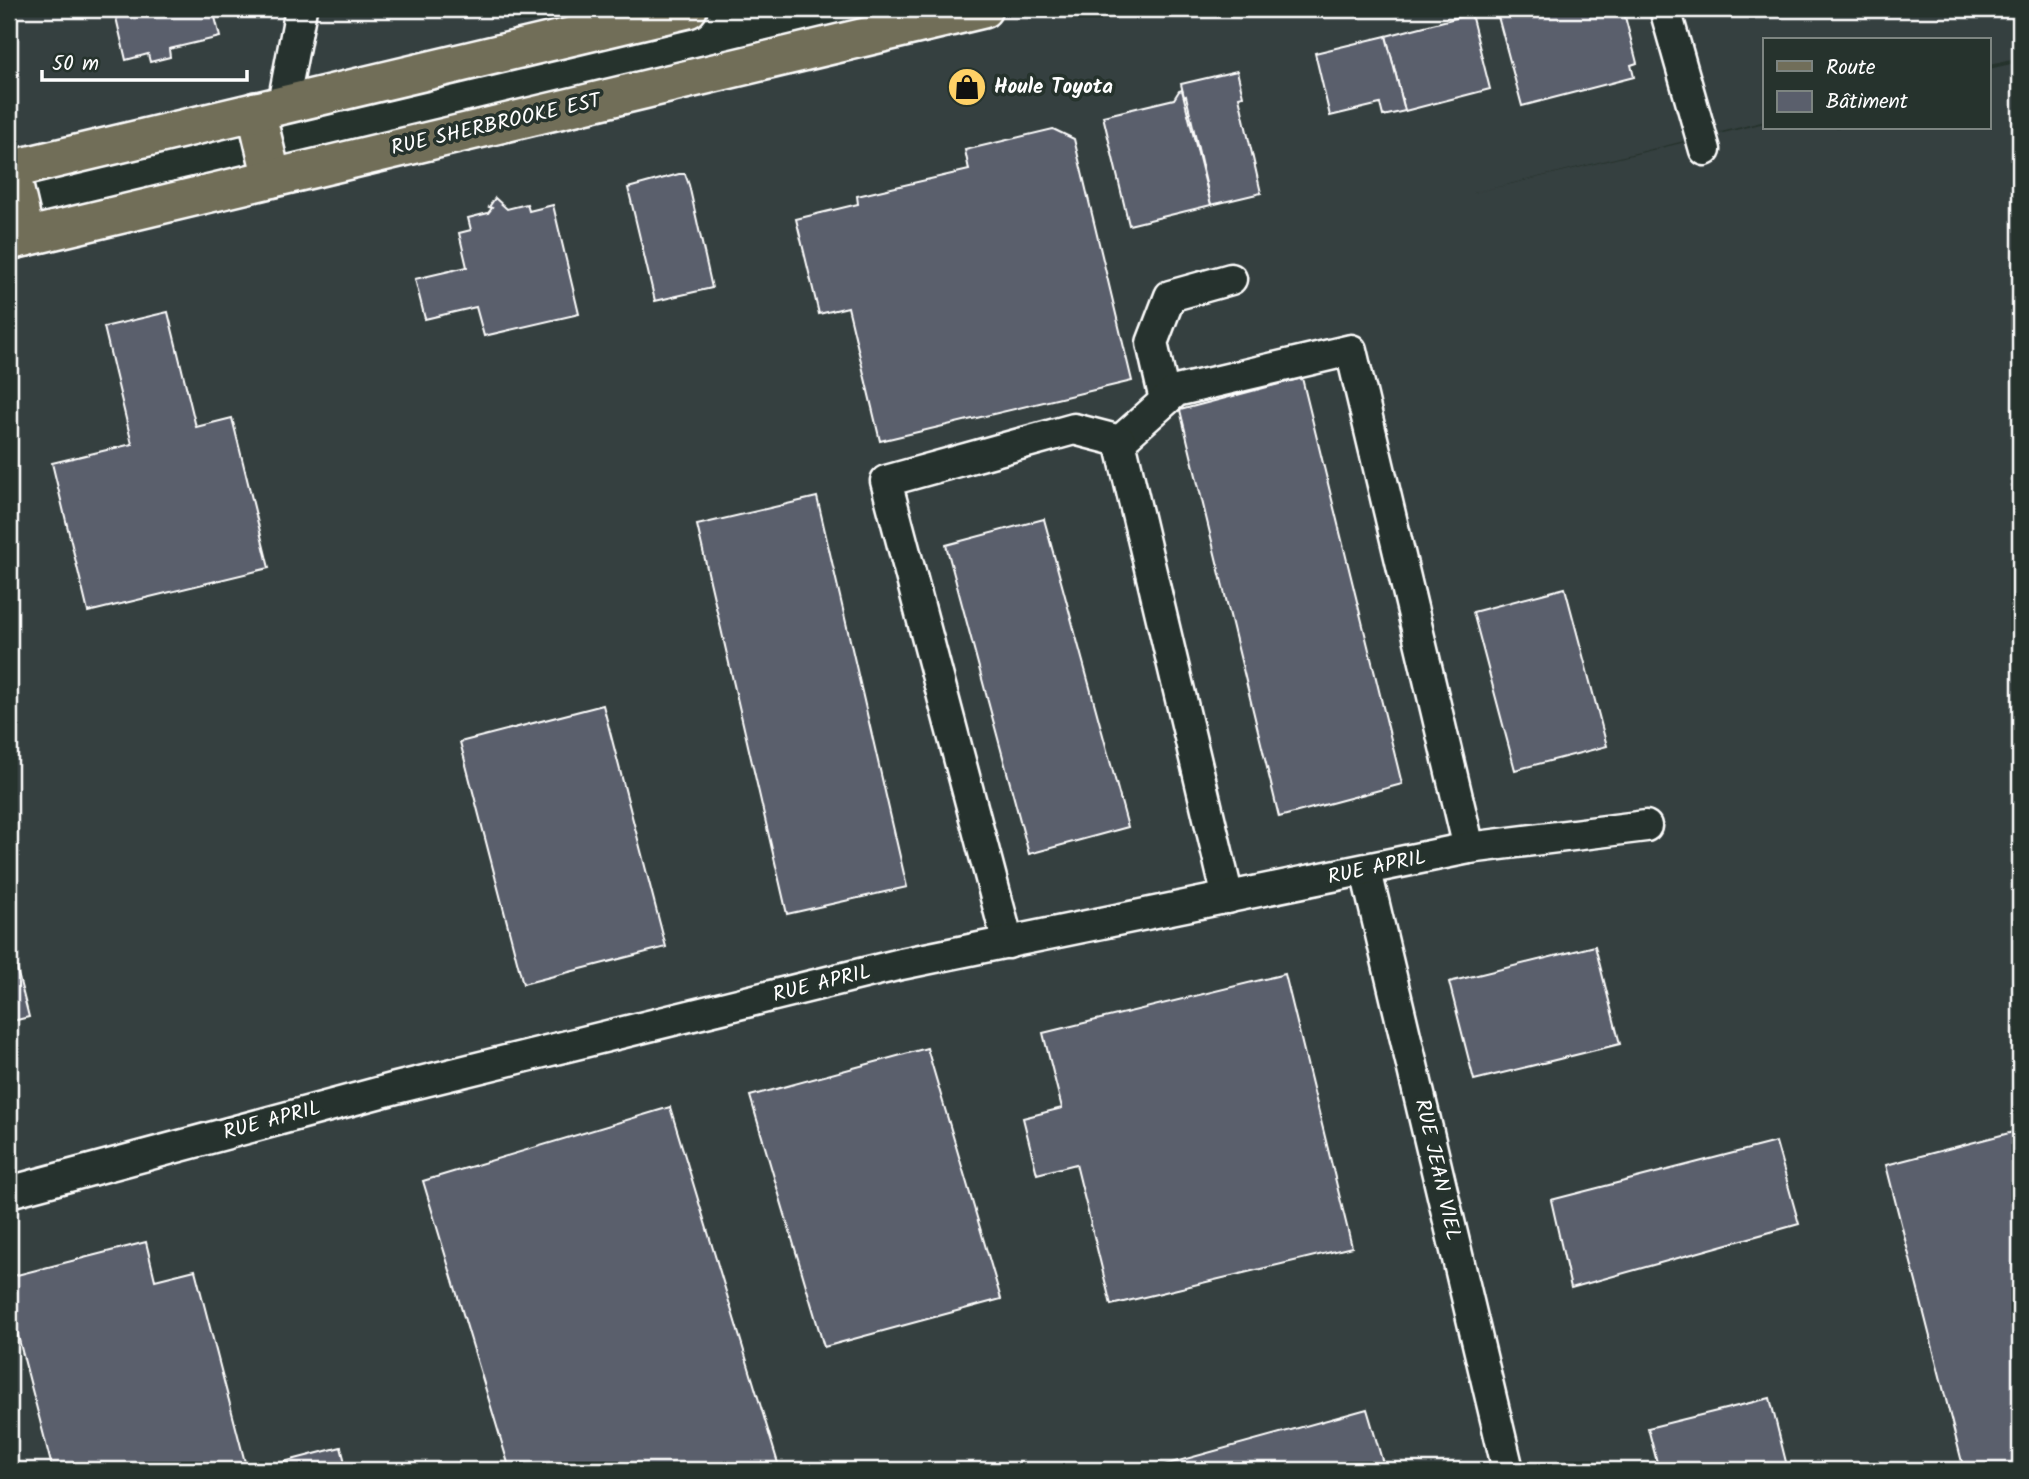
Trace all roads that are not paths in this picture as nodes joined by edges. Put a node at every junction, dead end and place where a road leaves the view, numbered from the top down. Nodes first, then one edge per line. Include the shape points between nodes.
1 (301, 9) edge
2 (684, 9) edge
3 (983, 9) edge
4 (1665, 9) edge
5 (270, 108) junction
6 (1704, 150) dead end
7 (9, 169) edge
8 (272, 178) junction
9 (17, 239) edge
10 (1231, 279) dead end
11 (1165, 400) junction
12 (1120, 441) junction
13 (1646, 826) dead end
14 (1469, 848) junction
15 (1366, 871) junction
16 (1228, 898) junction
17 (1008, 943) junction
18 (9, 1192) edge
19 (1508, 1470) edge

1 - 5 street
2 - 5 main road
3 - 8 main road, RUE SHERBROOKE EST
4 - 6 street
5 - 7 main road
5 - 8 main road
7 - 9 main road
8 - 9 main road, RUE SHERBROOKE EST
10 - 11 street via 1170,296 1152,343
11 - 12 street
11 - 14 street via 1176,391 1351,350
12 - 16 street
12 - 17 street via 1074,429 886,481
13 - 14 street, RUE APRIL
14 - 15 street, RUE APRIL
15 - 16 street, RUE APRIL
15 - 19 street, RUE JEAN VIEL
16 - 17 street, RUE APRIL
17 - 18 street, RUE APRIL via 901,964 396,1087

